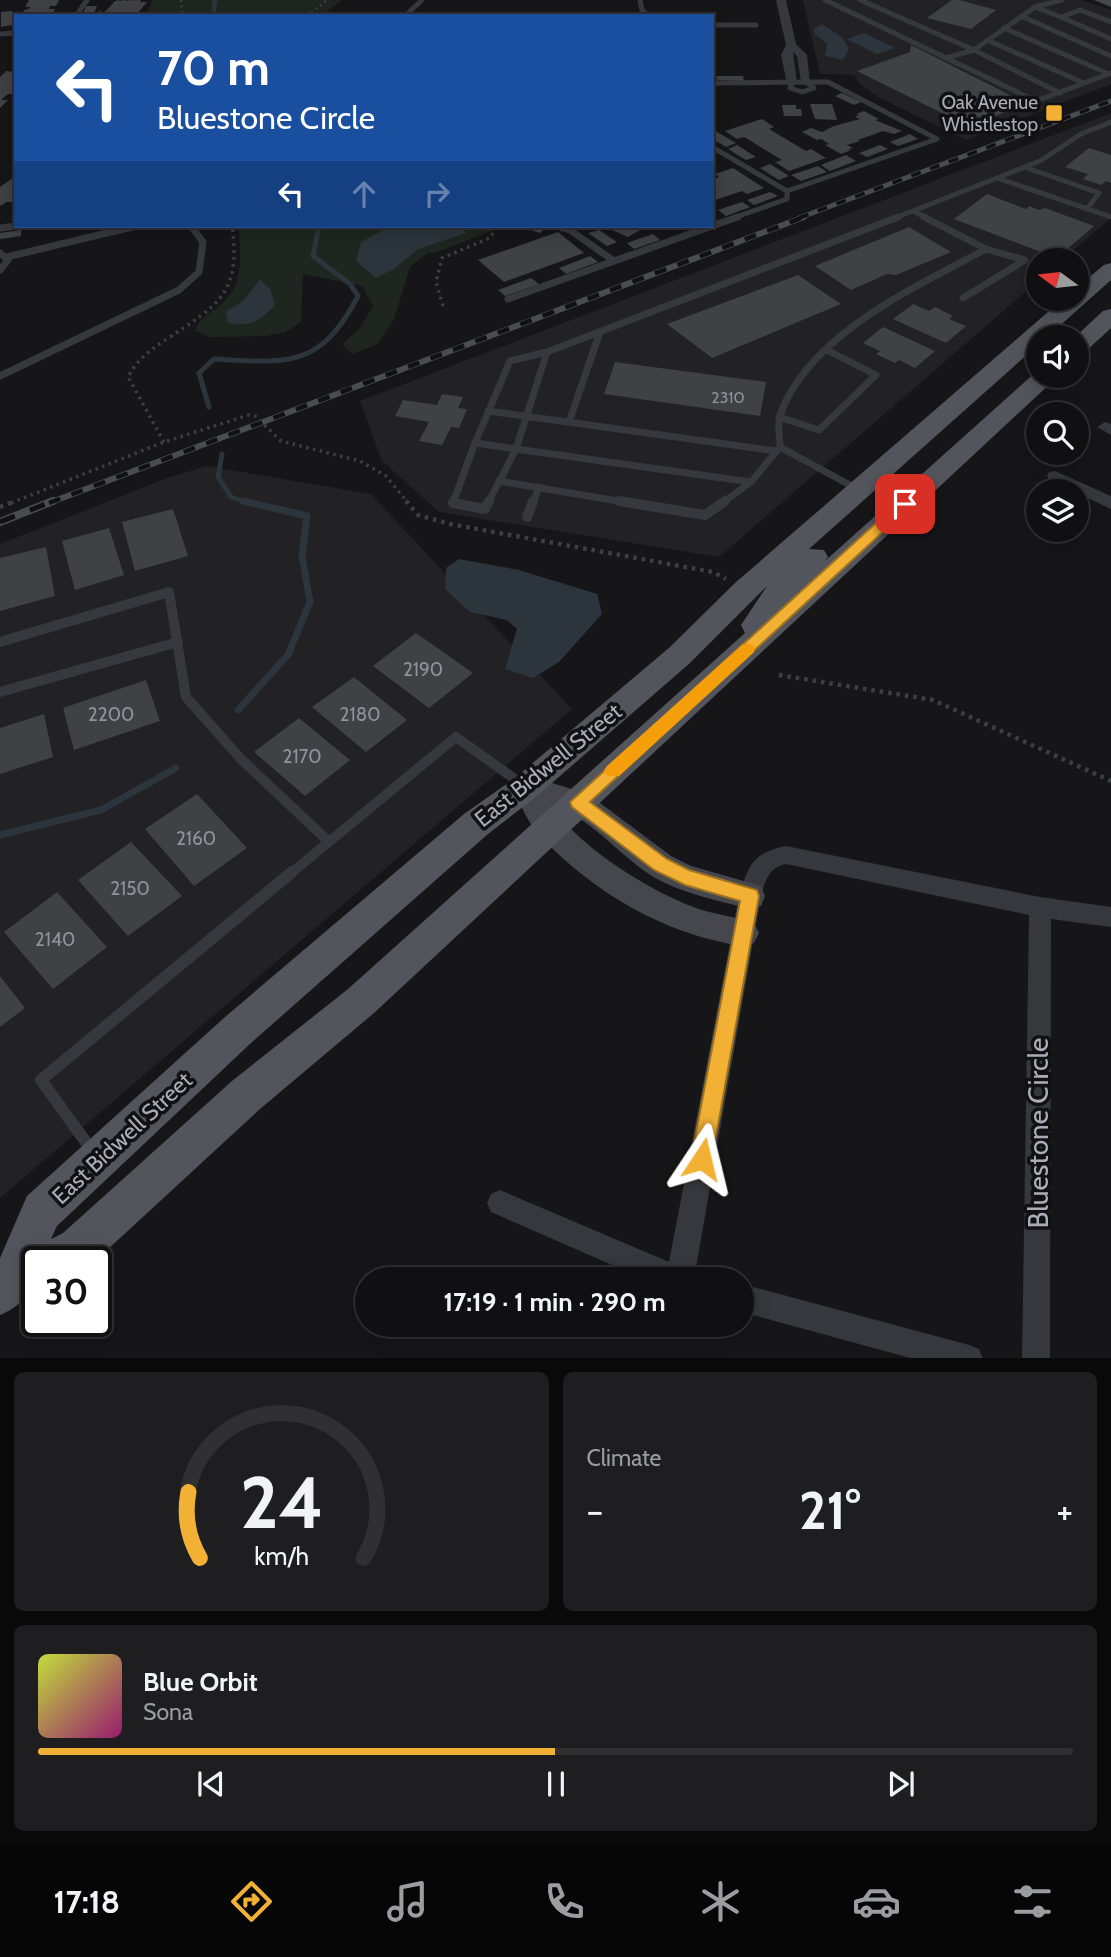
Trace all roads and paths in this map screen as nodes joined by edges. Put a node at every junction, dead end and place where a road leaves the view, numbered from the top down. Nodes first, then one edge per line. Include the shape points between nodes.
1 (117, 0) edge
2 (327, 0) edge
3 (422, 0) edge
4 (780, 0) edge
5 (825, 0) edge
6 (860, 0) edge
7 (1062, 0) edge
8 (1101, 0) edge
9 (133, 1) edge
10 (1111, 3) edge
11 (1035, 7) junction
12 (99, 12) dead end
13 (121, 13) dead end
14 (310, 14) edge
15 (407, 14) edge
16 (1021, 16) junction
17 (1061, 17) junction
18 (1111, 22) edge
19 (714, 25) edge
20 (756, 25) dead end
21 (1004, 28) junction
22 (1111, 39) edge
23 (987, 40) junction
24 (791, 45) junction
25 (974, 50) junction
26 (1111, 56) edge
27 (946, 58) junction
28 (1110, 74) edge
29 (806, 82) junction
30 (714, 83) edge
31 (792, 83) junction
32 (1084, 83) junction
33 (1059, 93) junction
34 (1111, 122) edge
35 (714, 148) edge
36 (1024, 167) junction
37 (997, 178) junction
38 (787, 191) junction
39 (1087, 209) junction
40 (913, 211) junction
41 (1111, 217) edge
42 (714, 225) edge
43 (127, 228) edge
44 (192, 228) edge
45 (233, 228) edge
46 (490, 228) edge
47 (563, 228) edge
48 (706, 228) edge
49 (986, 249) junction
50 (3, 255) edge
51 (614, 261) junction
52 (1111, 269) edge
53 (0, 270) edge
54 (963, 298) dead end
55 (509, 299) dead end
56 (443, 306) dead end
57 (1111, 316) edge
58 (600, 332) junction
59 (1089, 336) edge
60 (827, 350) junction
61 (547, 352) junction
62 (0, 376) edge
63 (1032, 388) edge
64 (488, 411) junction
65 (526, 416) junction
66 (779, 417) junction
67 (569, 422) junction
68 (229, 423) dead end
69 (986, 430) junction
70 (164, 442) junction
71 (475, 443) junction
72 (516, 448) junction
73 (779, 449) junction
74 (1055, 476) dead end
75 (499, 481) junction
76 (751, 482) junction
77 (539, 487) junction
78 (859, 490) junction
79 (1111, 503) edge
80 (0, 507) edge
81 (527, 517) dead end
82 (0, 642) edge
83 (178, 642) junction
84 (723, 671) junction
85 (779, 675) dead end
86 (0, 692) edge
87 (1111, 781) edge
88 (526, 787) junction
89 (578, 802) junction
90 (550, 828) junction
91 (328, 841) junction
92 (750, 896) junction
93 (1040, 907) junction
94 (1111, 917) edge
95 (743, 933) junction
96 (97, 1158) junction
97 (500, 1203) dead end
98 (80, 1246) edge
99 (650, 1267) edge
100 (680, 1267) edge
101 (16, 1281) edge
102 (754, 1301) edge
103 (965, 1358) edge
104 (1036, 1358) edge

1 - 9 path
2 - 14 path
3 - 15 lane
4 - 24 street
5 - 27 lane
6 - 25 lane
7 - 11 lane
8 - 10 street
11 - 16 lane
11 - 17 lane
12 - 13 path
16 - 21 lane
16 - 26 lane
17 - 18 lane via 1080,10
17 - 22 lane
19 - 20 lane
21 - 23 lane
21 - 28 lane
23 - 25 lane
23 - 32 lane
24 - 29 street via 802,55
24 - 31 street via 786,55
25 - 27 lane
25 - 33 lane
27 - 33 lane via 1036,102
28 - 32 lane
29 - 31 lane
29 - 31 lane via 814,86 812,92 793,91
29 - 38 lane via 828,82 937,139
30 - 31 lane
32 - 33 lane
34 - 36 lane
35 - 38 lane
36 - 37 lane
36 - 39 lane via 1099,193
37 - 39 lane
37 - 40 lane
38 - 42 lane via 787,199
39 - 41 lane
40 - 49 lane
40 - 58 lane
43 - 50 lane
44 - 62 lane via 203,242 199,272 179,290
45 - 70 path via 234,273 226,290 209,308 150,350 128,377
46 - 56 path via 494,231 490,238 442,258 435,279
47 - 51 lane
48 - 51 lane
49 - 54 lane via 1025,260
49 - 60 lane via 877,309
50 - 53 lane via 7,263
51 - 55 lane
52 - 78 main road, East Bidwell Street
57 - 59 main road
58 - 61 lane
58 - 67 lane
60 - 66 lane via 807,368
60 - 66 lane via 876,375 819,430
61 - 64 lane via 510,361
61 - 65 lane
63 - 69 main road, East Bidwell Street
64 - 65 lane
64 - 71 lane
65 - 67 lane
65 - 72 lane
66 - 73 lane
67 - 73 lane
68 - 70 path
69 - 78 main road via 927,458 892,486
69 - 84 main road, East Bidwell Street
70 - 80 path
71 - 72 lane
71 - 75 lane via 453,503 485,509
72 - 75 lane
72 - 76 lane
73 - 76 lane
73 - 78 lane
74 - 79 street
75 - 77 lane
76 - 77 lane via 705,515
77 - 81 lane
78 - 84 main road via 866,504 859,518 784,583
78 - 88 main road, East Bidwell Street
82 - 83 lane via 169,592
83 - 86 lane
83 - 91 lane via 186,697 241,759
84 - 89 main road, East Bidwell Street
85 - 87 path via 933,700
88 - 89 street
88 - 90 street
88 - 91 lane via 456,737
88 - 96 main road, East Bidwell Street via 476,824 248,1021
89 - 90 main road, East Bidwell Street
89 - 92 street via 660,865
90 - 95 street via 606,876 655,906
90 - 98 main road, East Bidwell Street via 361,1002 246,1095
91 - 96 lane via 41,1080
92 - 93 street via 760,865 769,858 786,856
92 - 95 street
93 - 94 street
93 - 104 street, Bluestone Circle
95 - 100 street
96 - 101 main road, East Bidwell Street via 42,1211
97 - 99 street
102 - 103 street

